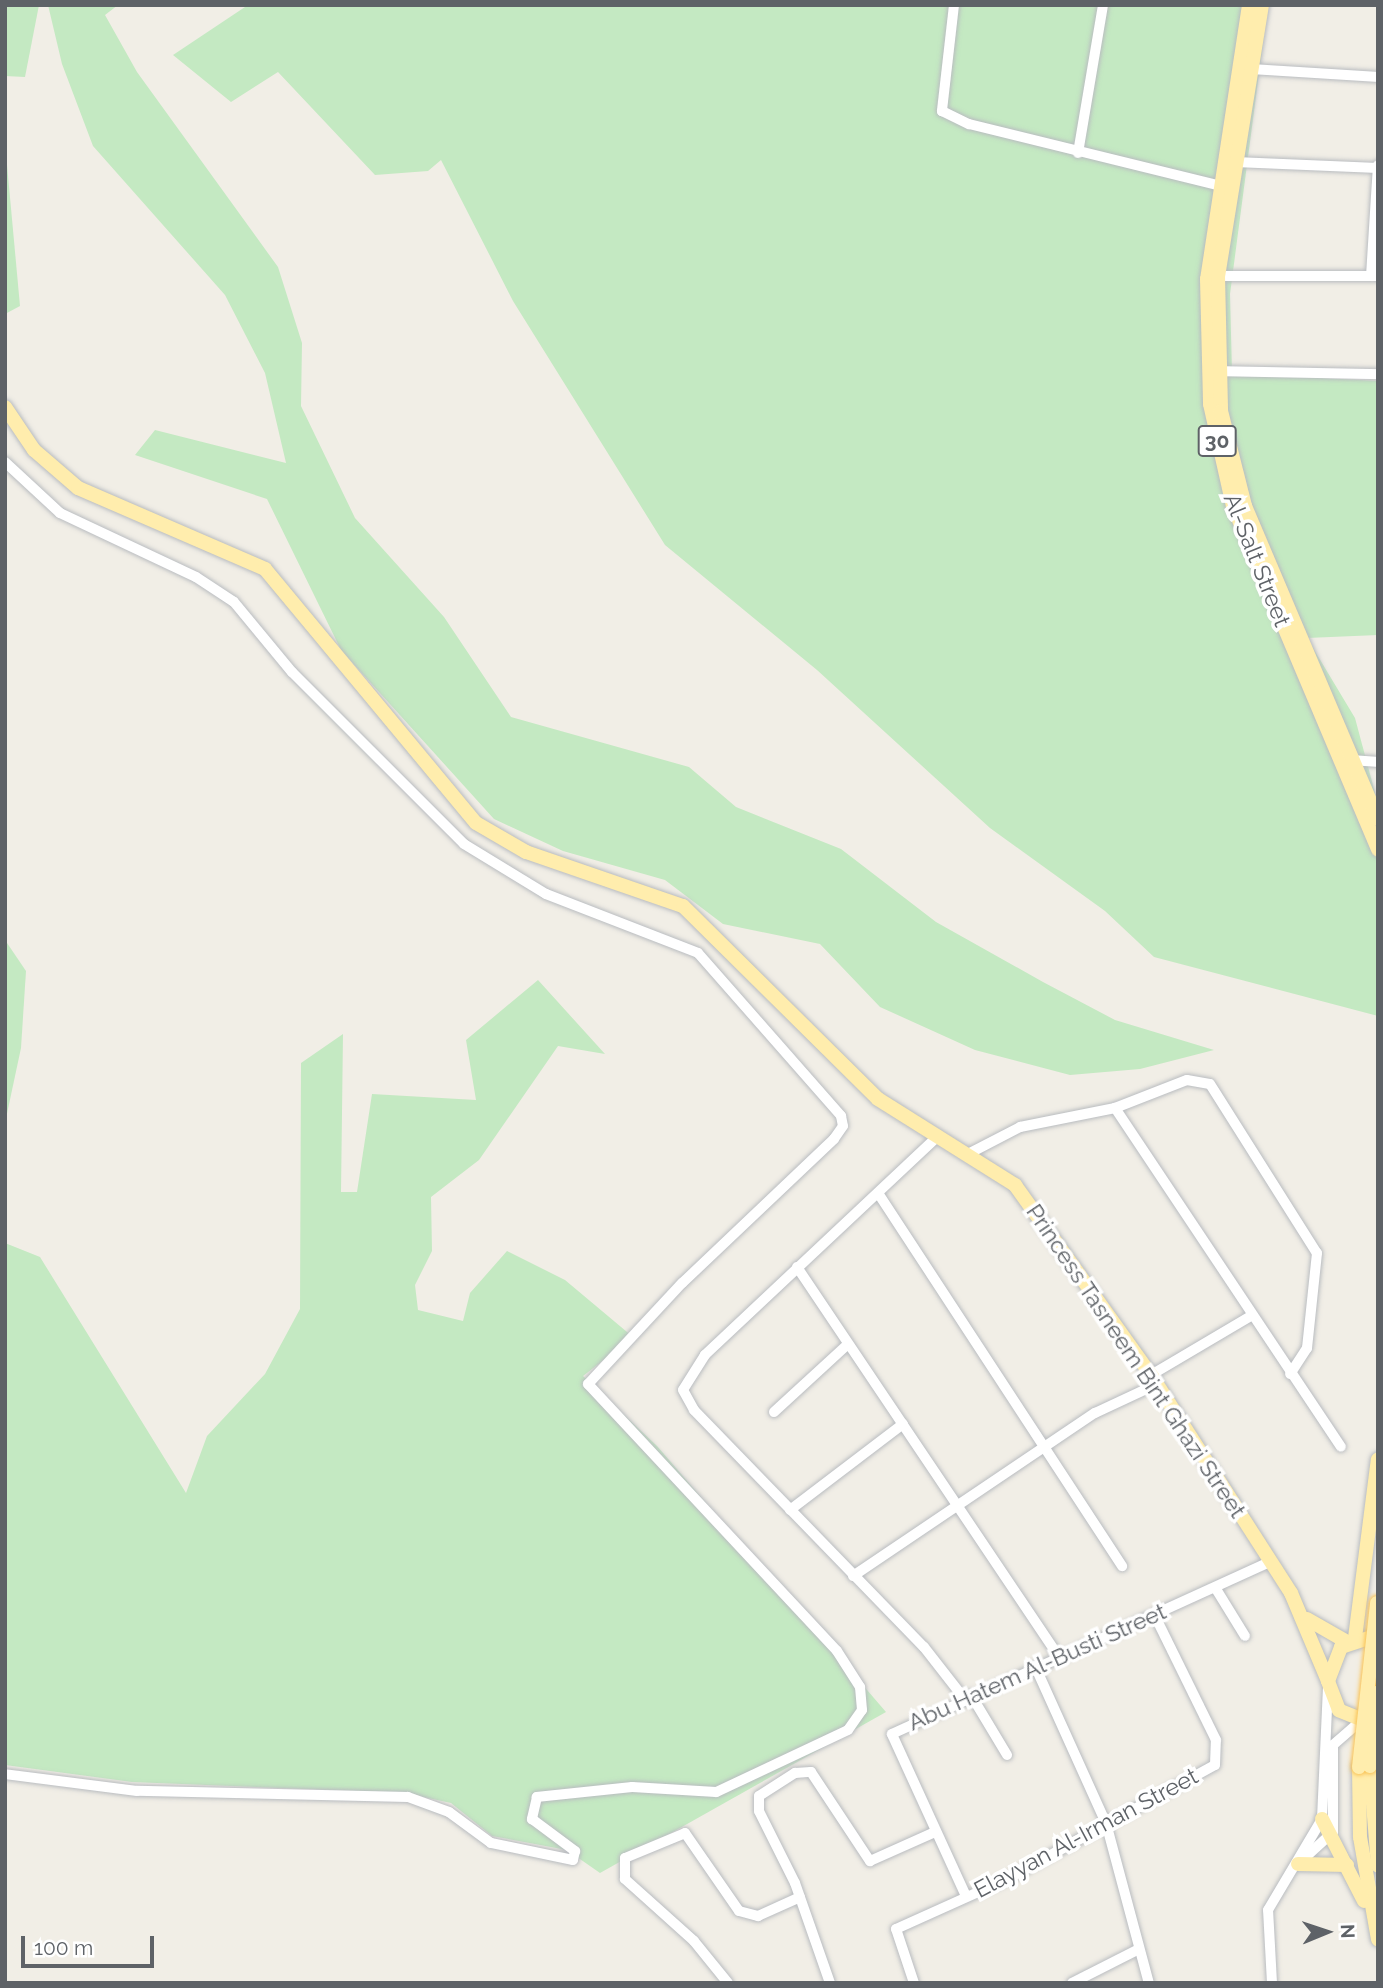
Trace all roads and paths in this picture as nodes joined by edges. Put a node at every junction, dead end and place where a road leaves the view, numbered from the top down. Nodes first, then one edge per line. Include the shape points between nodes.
1 (954, 5) edge
2 (1103, 5) edge
3 (1249, 5) edge
4 (1262, 5) edge
5 (1252, 69) junction
6 (1378, 77) edge
7 (1079, 153) junction
8 (1235, 162) junction
9 (1378, 167) edge
10 (1217, 185) junction
11 (1218, 276) junction
12 (1375, 276) edge
13 (1217, 371) junction
14 (1378, 374) edge
15 (5, 407) edge
16 (5, 462) edge
17 (1352, 760) junction
18 (1378, 762) edge
19 (1378, 819) edge
20 (1378, 850) edge
21 (1115, 1108) junction
22 (938, 1136) junction
23 (968, 1154) junction
24 (878, 1193) junction
25 (797, 1267) junction
26 (1249, 1317) junction
27 (848, 1344) junction
28 (1290, 1374) junction
29 (1154, 1379) junction
30 (774, 1412) dead end
31 (903, 1424) junction
32 (1047, 1444) junction
33 (1341, 1447) dead end
34 (1378, 1459) edge
35 (955, 1504) junction
36 (790, 1510) junction
37 (1270, 1562) junction
38 (1122, 1566) dead end
39 (853, 1576) junction
40 (1216, 1589) junction
41 (1377, 1599) edge
42 (1154, 1614) junction
43 (1300, 1614) junction
44 (1378, 1635) edge
45 (1245, 1636) dead end
46 (1351, 1640) junction
47 (1058, 1655) junction
48 (1035, 1666) junction
49 (1328, 1685) junction
50 (1378, 1692) edge
51 (967, 1696) junction
52 (1359, 1722) junction
53 (1378, 1723) edge
54 (1007, 1755) dead end
55 (1364, 1767) junction
56 (5, 1773) edge
57 (1322, 1819) junction
58 (1106, 1823) junction
59 (1333, 1832) junction
60 (933, 1833) junction
61 (1347, 1865) junction
62 (1295, 1866) junction
63 (1378, 1866) edge
64 (966, 1896) junction
65 (800, 1897) junction
66 (1377, 1937) edge
67 (1137, 1950) junction
68 (728, 1983) edge
69 (830, 1983) edge
70 (914, 1983) edge
71 (1072, 1983) edge
72 (1149, 1983) edge
73 (1272, 1983) edge

1 - 7 street via 942,111
2 - 7 street
3 - 10 main road, Al-Salt Street / 30
4 - 5 main road, Al-Salt Street / 30
5 - 6 street
5 - 8 main road, Al-Salt Street / 30
7 - 10 street
8 - 9 street
8 - 11 main road, Al-Salt Street / 30
9 - 12 street
10 - 20 main road, Al-Salt Street / 30 via 1205,338 1221,462 1259,572
11 - 12 street
11 - 13 main road, Al-Salt Street / 30
13 - 14 street
13 - 17 main road, Al-Salt Street / 30 via 1224,429 1245,506
15 - 22 main road, Princess Tasneem Bint Ghazi Street via 34,450 78,488 265,569 476,823 526,852 683,906 771,986 865,1088
16 - 56 street via 60,513 196,577 234,602 292,672 464,844 546,894 698,953 841,1116 842,1129 834,1139 681,1283 588,1384 837,1651 860,1687 862,1710 848,1731 716,1793 640,1787 537,1797 532,1819 575,1851 573,1860 491,1843 449,1812 397,1795 137,1791
17 - 18 street
17 - 19 main road, Al-Salt Street / 30
21 - 23 street via 1020,1127
21 - 26 street
21 - 28 street via 1187,1080 1204,1080 1217,1093 1318,1258 1307,1348
22 - 23 main road, Princess Tasneem Bint Ghazi Street
22 - 24 street
23 - 29 main road, Princess Tasneem Bint Ghazi Street via 1015,1185 1043,1216
24 - 25 street
24 - 32 street
25 - 27 street
25 - 36 street via 705,1355 683,1390 694,1410
26 - 28 street
26 - 29 street
27 - 30 street
27 - 31 street
28 - 33 street
29 - 32 street
29 - 37 main road, Princess Tasneem Bint Ghazi Street
31 - 35 street
31 - 36 street
32 - 35 street
32 - 38 street
34 - 46 main road
35 - 39 street
35 - 47 street
36 - 39 street
37 - 40 street, Abu Hatem Al-Busti Street
37 - 43 main road, Princess Tasneem Bint Ghazi Street
39 - 51 street
40 - 42 street, Abu Hatem Al-Busti Street
40 - 45 street
41 - 55 main road, bridge
42 - 47 street, Abu Hatem Al-Busti Street
42 - 58 street, Elayyan Al-Irman Street via 1216,1740 1217,1760
43 - 46 main road, Princess Tasneem Bint Ghazi Street
43 - 49 main road, Princess Tasneem Bint Ghazi Street
44 - 46 main road
46 - 49 main road via 1334,1656
47 - 48 street, Abu Hatem Al-Busti Street
48 - 51 street, Abu Hatem Al-Busti Street
48 - 58 street
49 - 52 main road, Princess Tasneem Bint Ghazi Street via 1339,1710
49 - 57 street
50 - 55 main road, bridge
51 - 54 street
51 - 60 street, Abu Hatem Al-Busti Street via 891,1737
52 - 53 main road
52 - 59 street via 1333,1745
55 - 63 main road
55 - 66 main road via 1360,1837
57 - 59 main road
57 - 62 street
58 - 64 street, Elayyan Al-Irman Street
58 - 67 street
59 - 61 main road
59 - 62 street
60 - 64 street, Abu Hatem Al-Busti Street
60 - 65 street via 870,1861 815,1775 795,1773 758,1801
61 - 62 main road
61 - 66 main road
62 - 73 street via 1268,1910
64 - 70 street, Elayyan Al-Irman Street via 896,1929
65 - 68 street via 758,1916 738,1911 719,1891 694,1841 680,1833 628,1856 625,1879 694,1941
65 - 69 street
67 - 71 street
67 - 72 street

